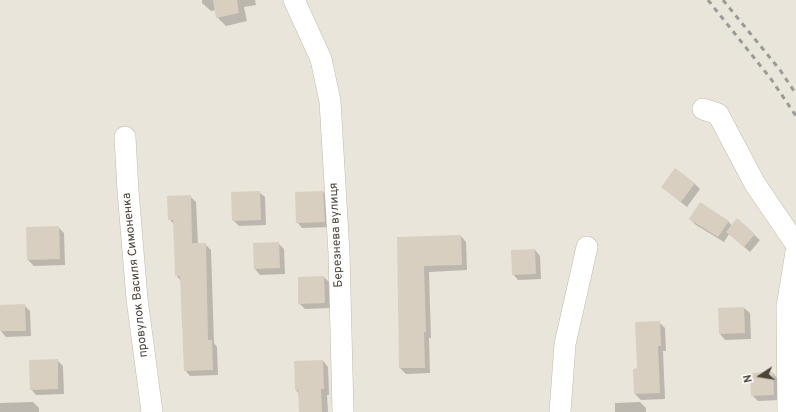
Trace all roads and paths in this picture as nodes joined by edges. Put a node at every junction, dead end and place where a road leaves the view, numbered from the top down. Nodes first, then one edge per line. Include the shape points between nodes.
1 (294, 0) edge
2 (703, 109) dead end
3 (125, 137) dead end
4 (796, 244) edge
5 (587, 247) dead end
6 (796, 252) edge
7 (152, 412) edge
8 (343, 412) edge
9 (560, 412) edge
10 (788, 412) edge

1 - 8 street, Березнева вулиця via 320,60 330,101
2 - 4 street via 718,114 755,184
3 - 7 street, провулок Василя Симоненка via 136,299
5 - 9 street via 565,344
6 - 10 street via 787,307

